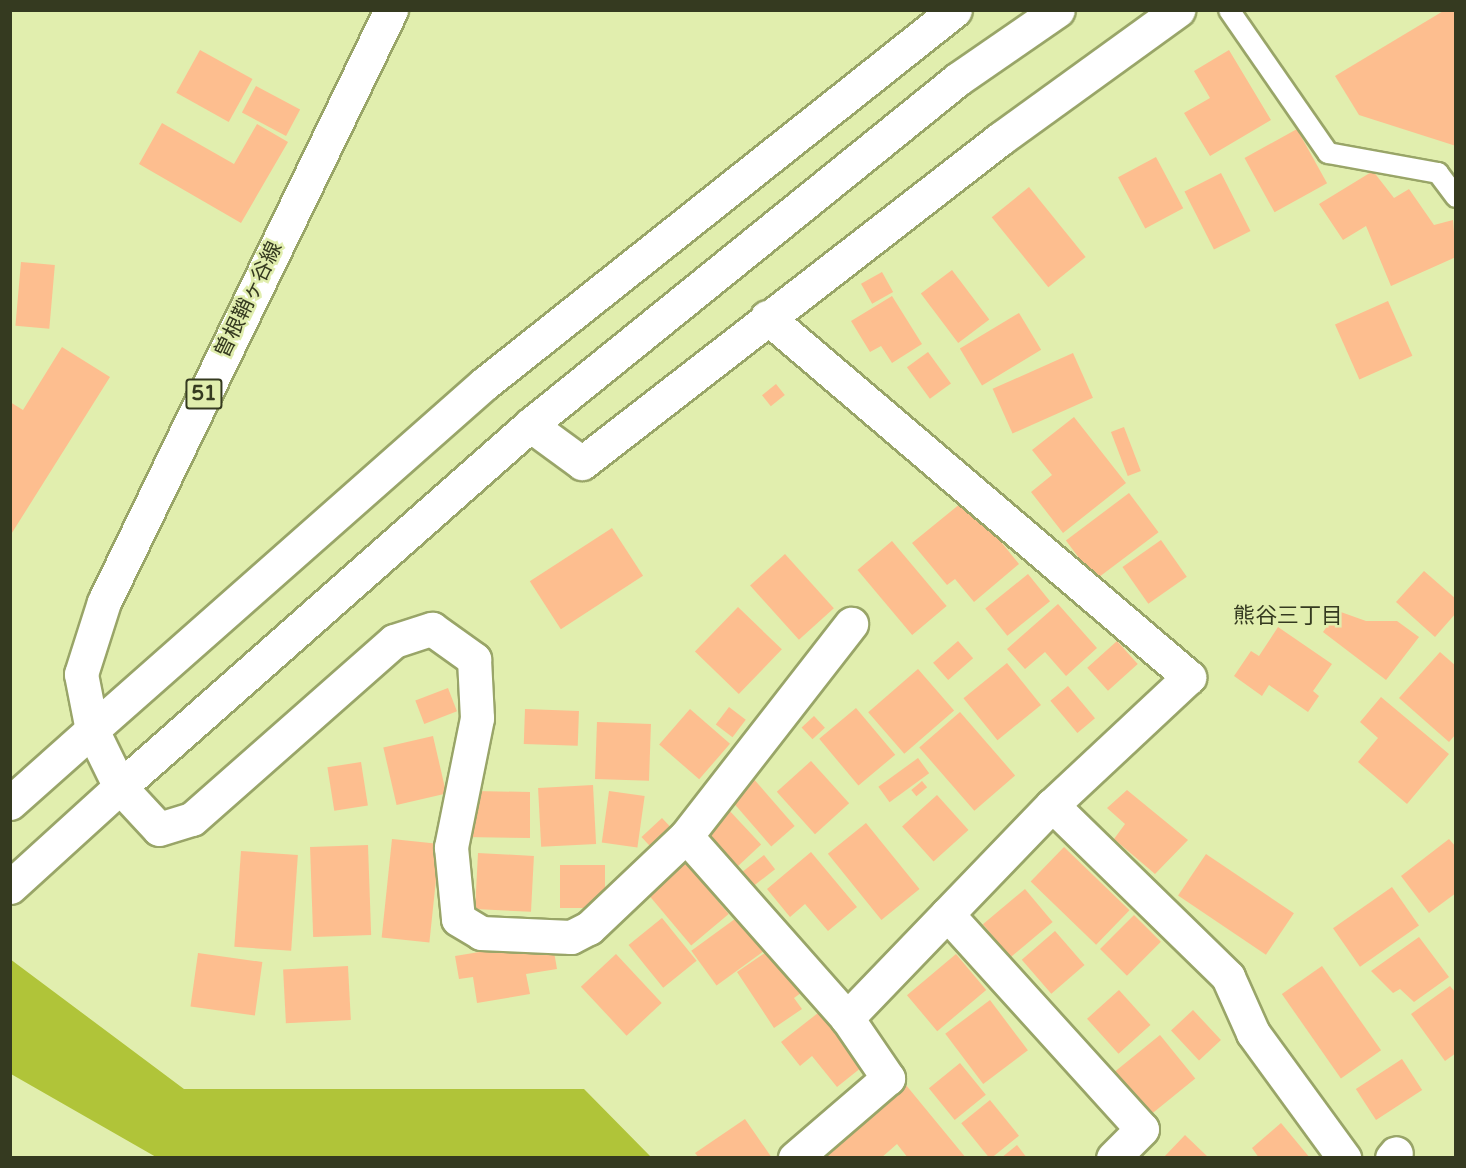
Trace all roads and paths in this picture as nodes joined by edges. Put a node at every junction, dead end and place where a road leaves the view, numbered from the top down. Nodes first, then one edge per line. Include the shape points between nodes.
1 (392, 10) edge
2 (955, 10) edge
3 (1058, 10) edge
4 (1178, 10) edge
5 (1229, 10) edge
6 (1455, 197) edge
7 (767, 316) junction
8 (530, 425) junction
9 (851, 624) dead end
10 (92, 730) junction
11 (120, 787) junction
12 (10, 803) edge
13 (1052, 805) junction
14 (686, 836) junction
15 (10, 887) edge
16 (947, 914) junction
17 (847, 1018) junction
18 (795, 1158) edge
19 (1113, 1158) edge
20 (1344, 1158) edge

1 - 10 street, 曽根鞘ヶ谷線 / 51 via 104,602 81,674
2 - 10 street via 484,384
3 - 8 street via 958,79
4 - 7 street
5 - 6 lane via 1328,153 1438,173
7 - 8 street via 582,463
7 - 13 street via 1189,677
8 - 11 street
9 - 14 street
10 - 11 street, 曽根鞘ヶ谷線 / 51
10 - 12 street
11 - 14 street, 曽根鞘ヶ谷線 via 159,829 192,819 394,641 432,629 474,659 477,718 452,847 458,919 465,925 481,933 571,937 589,928
11 - 15 street
13 - 16 street
13 - 20 street via 1228,977 1253,1033
14 - 17 street
16 - 17 street
16 - 19 street via 1142,1129
17 - 18 street via 888,1078

